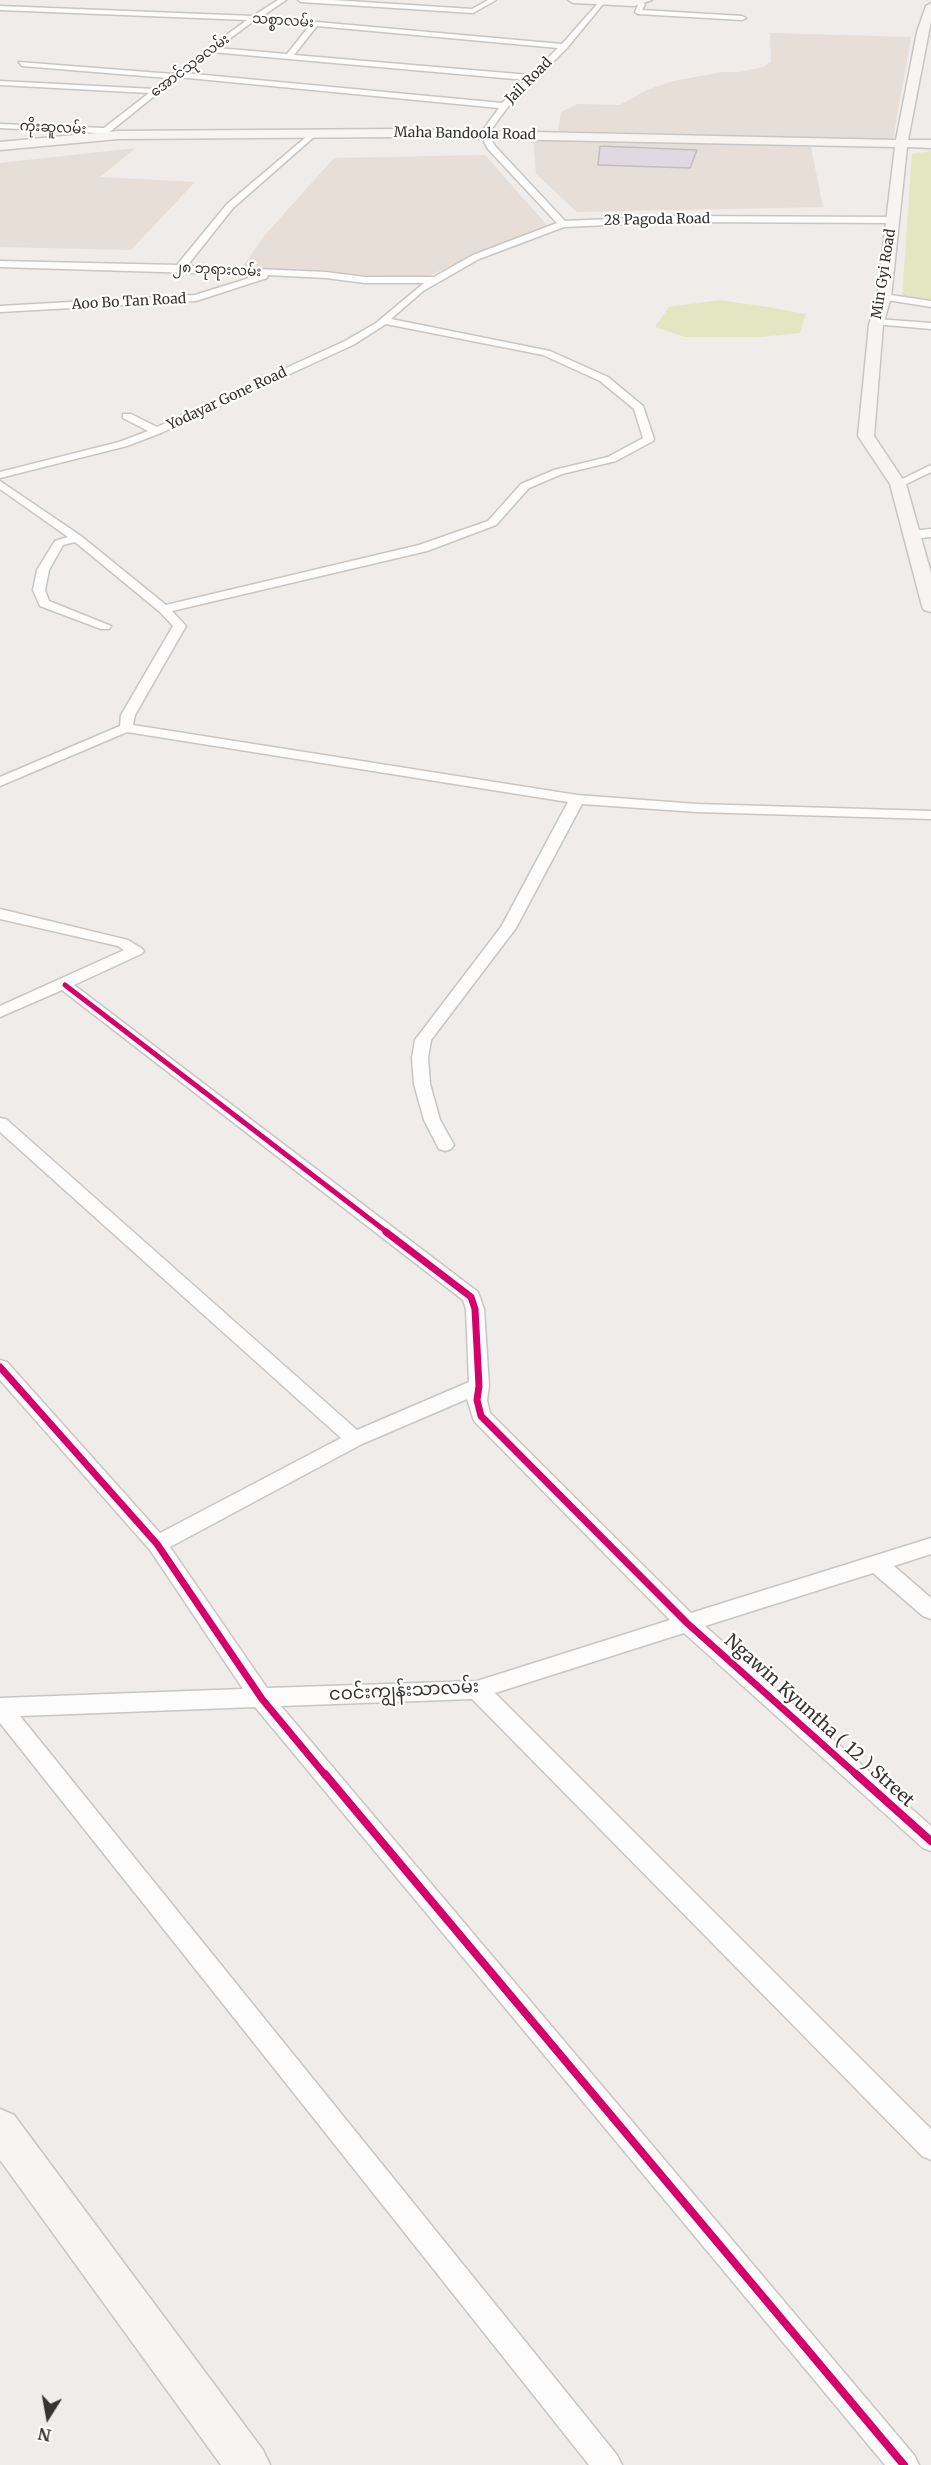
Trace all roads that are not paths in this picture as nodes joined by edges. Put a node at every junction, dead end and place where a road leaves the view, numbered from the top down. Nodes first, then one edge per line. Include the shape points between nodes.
1 (283, 0) edge
2 (301, 0) edge
3 (493, 0) edge
4 (573, 0) edge
5 (643, 1) edge
6 (602, 2) junction
7 (931, 6) edge
8 (0, 8) edge
9 (254, 18) junction
10 (742, 18) dead end
11 (315, 23) junction
12 (927, 29) edge
13 (564, 46) junction
14 (211, 50) junction
15 (289, 57) junction
16 (22, 64) dead end
17 (176, 76) junction
18 (534, 78) junction
19 (0, 83) edge
20 (364, 86) dead end
21 (157, 91) junction
22 (511, 100) junction
23 (504, 106) junction
24 (0, 126) edge
25 (103, 133) junction
26 (484, 133) junction
27 (312, 134) junction
28 (902, 142) junction
29 (931, 142) edge
30 (0, 145) edge
31 (893, 220) junction
32 (563, 224) junction
33 (0, 264) edge
34 (180, 267) junction
35 (326, 275) junction
36 (435, 280) junction
37 (884, 297) junction
38 (931, 304) edge
39 (0, 309) edge
40 (384, 321) junction
41 (877, 322) junction
42 (931, 326) edge
43 (127, 416) dead end
44 (157, 431) junction
45 (38, 449) dead end
46 (51, 462) junction
47 (931, 468) edge
48 (0, 475) edge
49 (0, 484) edge
50 (898, 484) junction
51 (931, 534) edge
52 (910, 535) junction
53 (77, 538) junction
54 (931, 606) edge
55 (164, 609) junction
56 (105, 626) dead end
57 (126, 728) junction
58 (0, 782) edge
59 (577, 799) junction
60 (931, 815) edge
61 (0, 914) edge
62 (65, 985) junction
63 (0, 1012) edge
64 (0, 1123) edge
65 (445, 1145) dead end
66 (0, 1367) edge
67 (478, 1386) junction
68 (355, 1439) junction
69 (157, 1544) junction
70 (931, 1546) edge
71 (876, 1563) junction
72 (931, 1610) edge
73 (687, 1623) junction
74 (477, 1689) junction
75 (262, 1699) junction
76 (0, 1707) edge
77 (931, 1841) edge
78 (0, 2128) edge
79 (931, 2147) edge
80 (248, 2465) edge
81 (607, 2465) edge
82 (904, 2465) edge

1 - 9 street, အောင်သုခလမ်း
2 - 3 street via 473,11
4 - 6 main road
5 - 6 main road
5 - 10 street via 638,12
6 - 13 street, Jail Road
7 - 12 main road, Min Gyi Road
8 - 9 street, သစ္စာလမ်း
9 - 11 street, သစ္စာလမ်း
9 - 14 street, အောင်သုခလမ်း
11 - 13 street, သစ္စာလမ်း
11 - 15 street
12 - 28 main road, Min Gyi Road
13 - 18 street, Jail Road
14 - 15 street
14 - 17 street, အောင်သုခလမ်း
15 - 18 street
16 - 17 street
17 - 21 street, အောင်သုခလမ်း
17 - 23 street
18 - 22 street, Jail Road
19 - 21 street
20 - 22 street
21 - 25 street, အောင်သုခလမ်း
22 - 23 street, Jail Road
23 - 26 street, Jail Road
24 - 25 street, ကိုးဆူလမ်း
25 - 26 main road, Maha Bandoola Road
25 - 27 main road, Maha Bandoola Road
25 - 30 main road, Maha Bandoola Road
26 - 27 main road, Maha Bandoola Road
26 - 28 main road, Maha Bandoola Road
26 - 32 street via 491,147
27 - 34 street via 230,206
28 - 29 main road, Maha Bandoola Road
28 - 31 main road, Min Gyi Road
31 - 32 street, 28 Pagoda Road via 710,219
31 - 37 main road, Min Gyi Road
32 - 36 street, 28 Pagoda Road via 476,257
33 - 34 street, ၂၈ ဘုရားလမ်း
34 - 35 street, ၂၈ ဘုရားလမ်း
35 - 36 street, ၂၈ ဘုရားလမ်း via 365,280
35 - 39 street, Aoo Bo Tan Road via 259,277 196,298
36 - 40 street, Yodayar Gone Road
37 - 38 street
37 - 41 main road, Min Gyi Road
40 - 44 street, Yodayar Gone Road via 349,343
40 - 55 street via 546,353 604,379 639,408 649,439 612,459 558,472 525,486 492,523 423,548
41 - 42 street
41 - 50 main road, Min Gyi Road via 866,436
43 - 44 street
44 - 46 street, Yodayar Gone Road
45 - 46 street
46 - 48 street, Yodayar Gone Road
47 - 50 street
49 - 53 street
50 - 52 main road, Min Gyi Road
51 - 52 street
52 - 54 main road, Min Gyi Road
53 - 55 street
53 - 56 street via 59,543 43,570 39,590 44,603
55 - 57 street via 180,626 128,715
57 - 58 street
57 - 59 street
59 - 60 street via 697,808
59 - 65 street via 508,928 423,1040 422,1084 432,1120
61 - 62 street via 123,943 136,951
62 - 63 street
62 - 67 street, Ngawin Kyuntha ( 12 ) Street via 471,1297 475,1309
64 - 68 street
66 - 69 street
67 - 68 street
67 - 73 street, Ngawin Kyuntha ( 12 ) Street via 481,1416
68 - 69 street
69 - 75 street
70 - 71 street, ငဝင်းကျွန်းသာလမ်း
71 - 72 street
71 - 73 street, ငဝင်းကျွန်းသာလမ်း
73 - 74 street, ငဝင်းကျွန်းသာလမ်း
73 - 77 street, Ngawin Kyuntha ( 12 ) Street
74 - 75 street, ငဝင်းကျွန်းသာလမ်း
74 - 79 street
75 - 76 street, ငဝင်းကျွန်းသာလမ်း
75 - 82 street
76 - 81 street
78 - 80 main road

